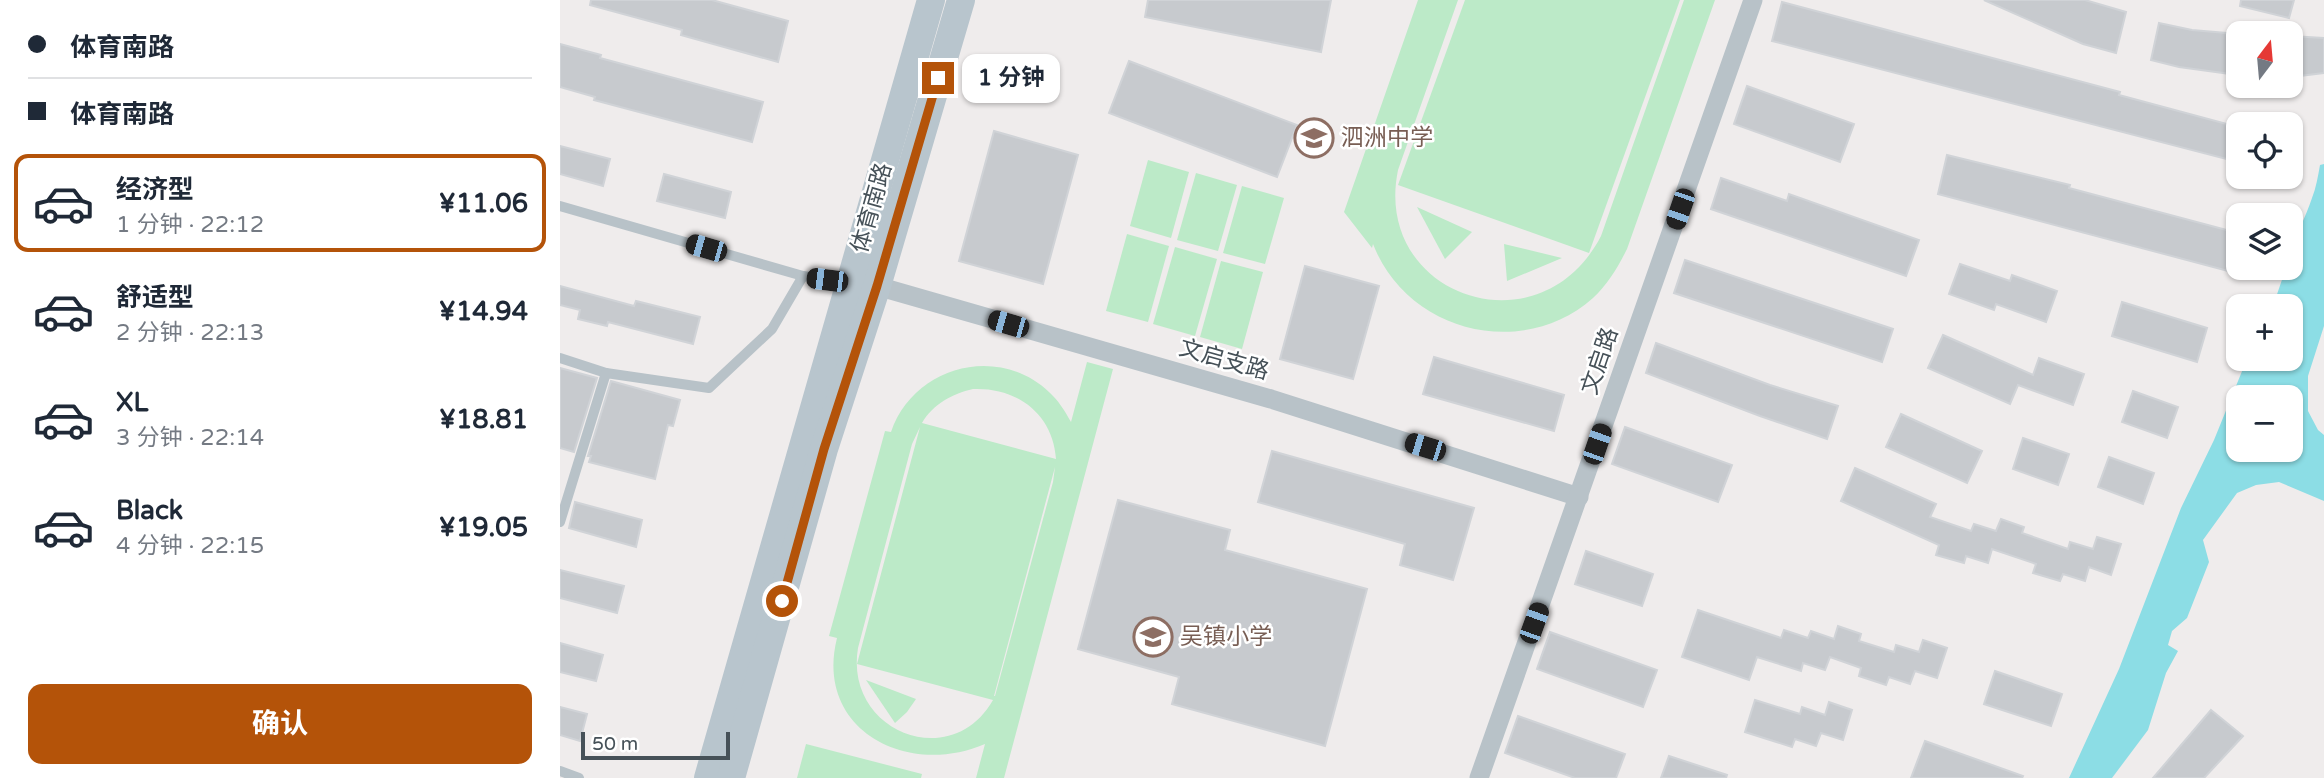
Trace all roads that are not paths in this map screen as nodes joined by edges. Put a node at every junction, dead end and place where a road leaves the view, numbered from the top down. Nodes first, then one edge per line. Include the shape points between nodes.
1 (931, 0) edge
2 (961, 0) edge
3 (1753, 0) edge
4 (560, 206) edge
5 (803, 276) junction
6 (864, 284) junction
7 (560, 358) edge
8 (606, 373) junction
9 (560, 482) edge
10 (571, 485) junction
11 (1579, 497) junction
12 (560, 522) edge
13 (560, 771) edge
14 (579, 778) edge
15 (708, 778) edge
16 (731, 778) edge
17 (1479, 778) edge

1 - 6 main road, 体育南路
2 - 6 main road, 体育南路
3 - 11 street, 文启路
4 - 5 lane
5 - 6 lane
5 - 8 lane via 772,329 709,388
6 - 11 street, 文启支路 via 1271,398
6 - 15 main road, 体育南路
6 - 16 main road, 体育南路 via 824,449
7 - 8 lane
8 - 10 lane
9 - 10 lane
10 - 12 lane
11 - 17 street, 文启路
13 - 14 lane

